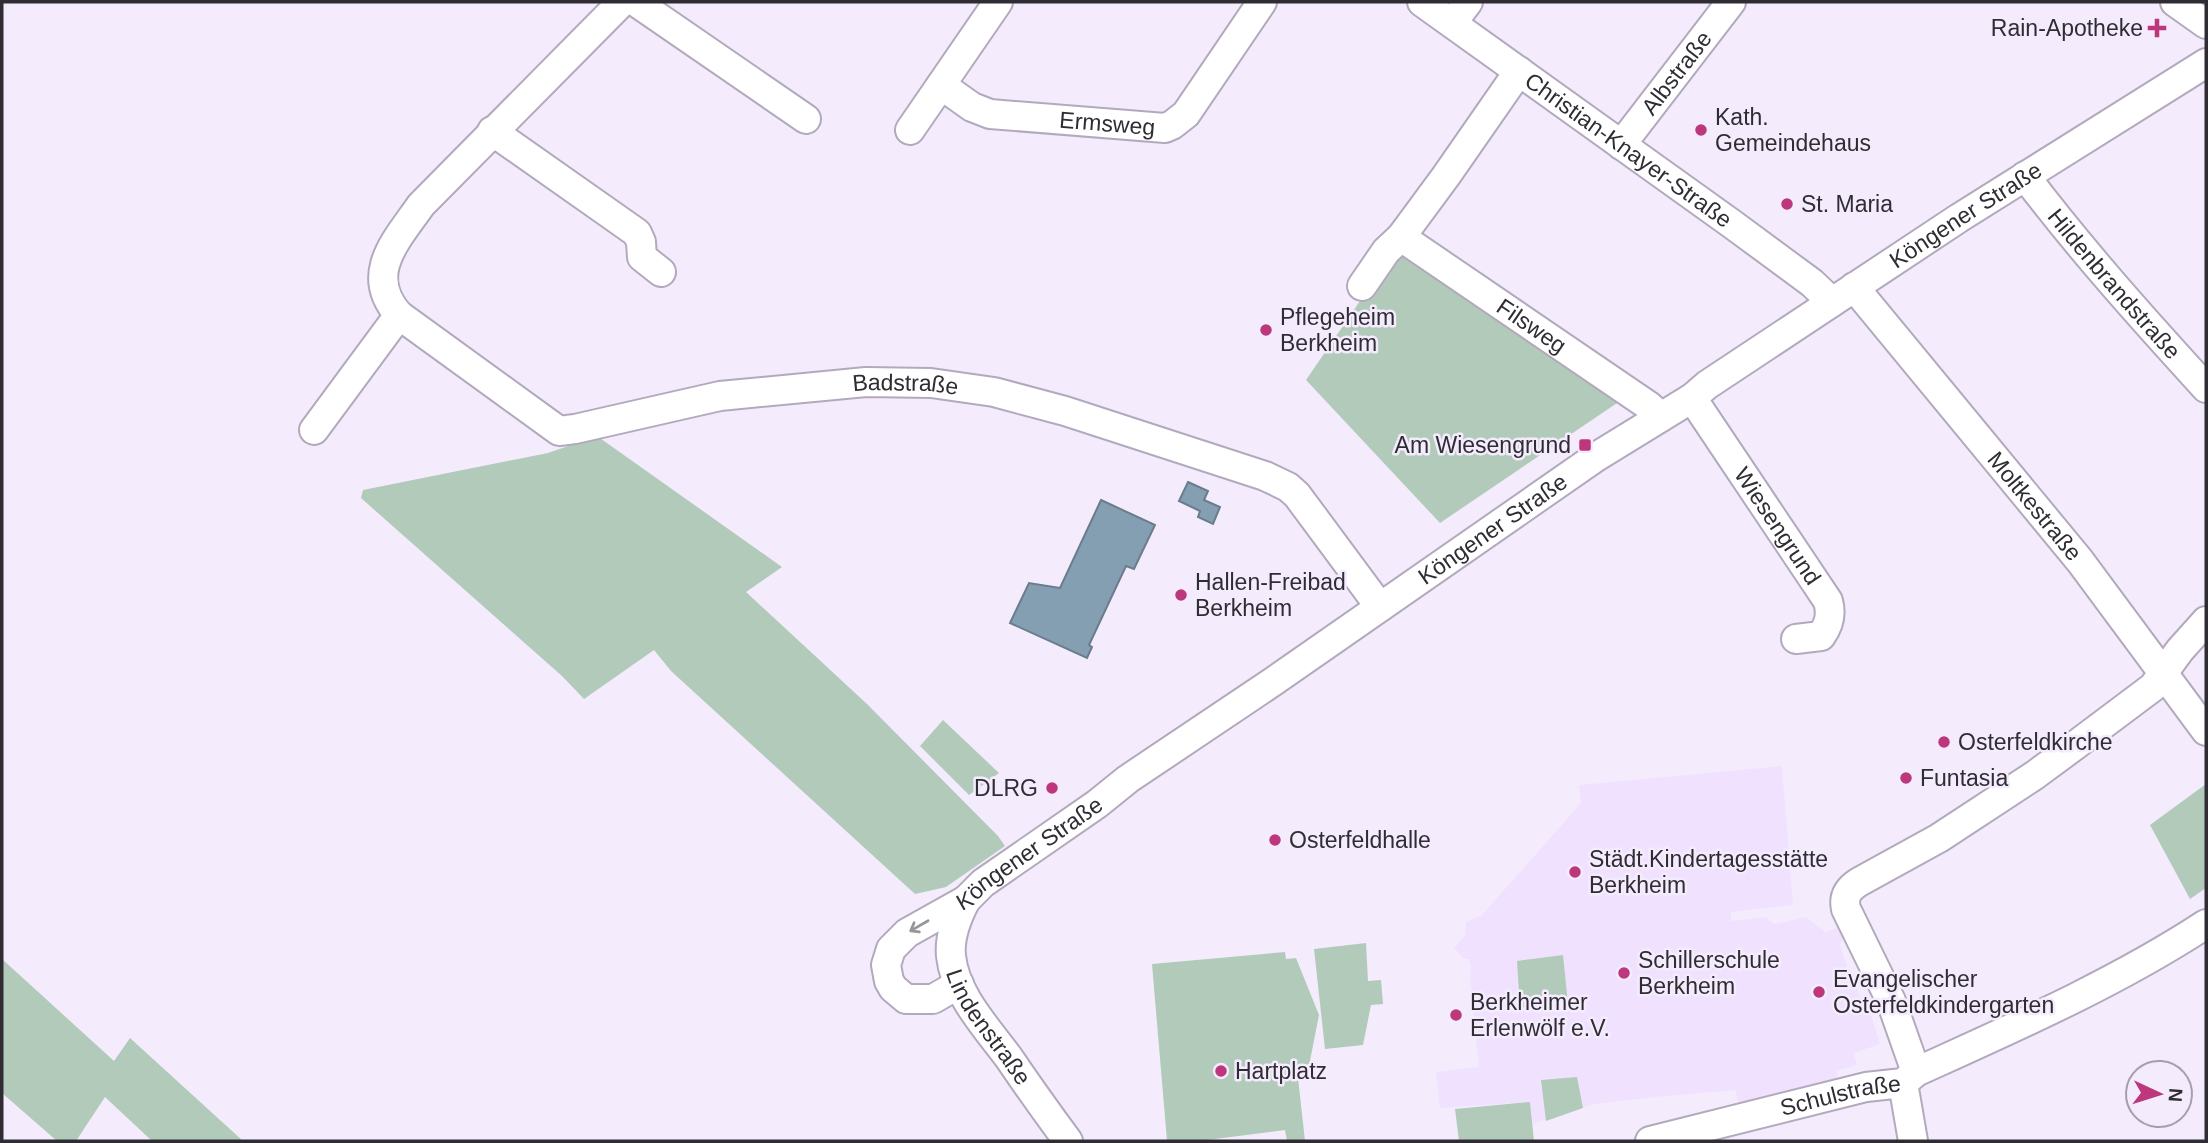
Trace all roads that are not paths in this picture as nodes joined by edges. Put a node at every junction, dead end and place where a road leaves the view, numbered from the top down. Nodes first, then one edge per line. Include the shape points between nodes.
1 (622, 2) edge
2 (636, 2) edge
3 (998, 2) edge
4 (1262, 2) edge
5 (1422, 2) edge
6 (1731, 2) edge
7 (2175, 2) edge
8 (1460, 13) edge
9 (2206, 24) edge
10 (2206, 63) edge
11 (1518, 71) junction
12 (941, 85) junction
13 (806, 119) dead end
14 (910, 130) dead end
15 (492, 131) junction
16 (1621, 145) junction
17 (2025, 176) junction
18 (1401, 237) junction
19 (661, 272) dead end
20 (1362, 286) dead end
21 (1843, 295) junction
22 (399, 315) junction
23 (2206, 388) edge
24 (1692, 398) junction
25 (1661, 416) junction
26 (314, 430) dead end
27 (1380, 607) junction
28 (2206, 621) edge
29 (1796, 639) dead end
30 (2165, 672) junction
31 (2206, 731) edge
32 (966, 900) junction
33 (2206, 924) edge
34 (960, 984) junction
35 (1910, 1077) junction
36 (1068, 1141) edge
37 (1650, 1141) edge
38 (1913, 1141) edge

1 - 15 street
2 - 13 street
3 - 12 street
4 - 12 street, Ermsweg via 1186,114 1165,128 989,114
5 - 8 street, Christian-Knayer-Straße
6 - 16 street, Albstraße
7 - 9 street
8 - 11 street, Christian-Knayer-Straße
10 - 17 street, Köngener Straße
11 - 16 street, Christian-Knayer-Straße
11 - 18 street
12 - 14 street
15 - 19 street via 637,233 642,257
15 - 22 street, Badstraße via 421,205 390,250 383,273 385,295
16 - 21 street, Christian-Knayer-Straße via 1812,283
17 - 21 street, Köngener Straße
17 - 23 street, Hildenbrandstraße via 2103,273
18 - 20 street
18 - 25 street, Filsweg
21 - 24 street, Köngener Straße
21 - 30 street, Moltkestraße via 2080,561
22 - 26 street
22 - 27 street, Badstraße via 559,431 720,397 866,382 961,386 1065,411 1287,487
24 - 25 street, Köngener Straße
24 - 29 street, Wiesengrund via 1828,601 1830,617 1821,636
25 - 27 street, Köngener Straße
27 - 32 street, Köngener Straße via 1128,779
28 - 30 street
30 - 31 street, Moltkestraße
30 - 35 street via 2153,687 2035,775 1939,838 1852,886 1845,896 1846,909 1903,1030
32 - 34 street, Lindenstraße via 951,942
32 -> 34 street, Köngener Straße via 900,939 886,965 893,988 906,999 933,999
33 - 35 street, Schulstraße via 2070,1000
34 - 36 street, Lindenstraße via 976,1014
35 - 37 street, Schulstraße
35 - 38 street

